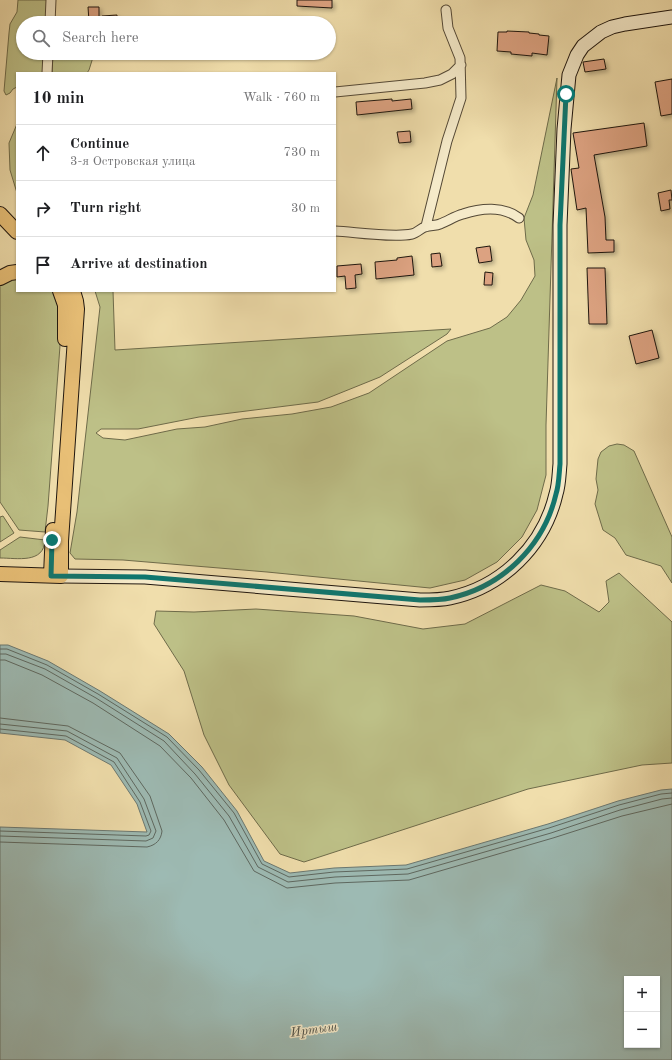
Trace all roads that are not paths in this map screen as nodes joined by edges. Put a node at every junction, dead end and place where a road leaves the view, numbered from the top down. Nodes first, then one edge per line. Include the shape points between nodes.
1 (51, 0) edge
2 (446, 10) dead end
3 (50, 16) edge
4 (672, 17) edge
5 (48, 60) edge
6 (461, 66) junction
7 (48, 72) edge
8 (336, 92) edge
9 (0, 214) edge
10 (519, 218) dead end
11 (426, 226) junction
12 (16, 231) edge
13 (336, 231) edge
14 (16, 272) edge
15 (0, 278) edge
16 (60, 292) edge
17 (73, 292) edge
18 (0, 574) edge
19 (56, 576) junction

1 - 3 street
2 - 6 street via 448,28
4 - 19 main road via 625,24 601,32 583,46 569,75 560,225 560,464 556,494 548,517 538,538 513,567 494,582 474,592 449,599 420,600 145,577
5 - 7 street
6 - 8 street via 440,80
6 - 11 street via 461,98 447,141
9 - 12 main road
10 - 11 street via 503,210 477,211 462,214 439,225
11 - 13 street via 413,234
14 - 15 main road
16 - 19 main road via 66,305 66,322 51,549
17 - 19 main road via 77,309 61,541
18 - 19 main road

